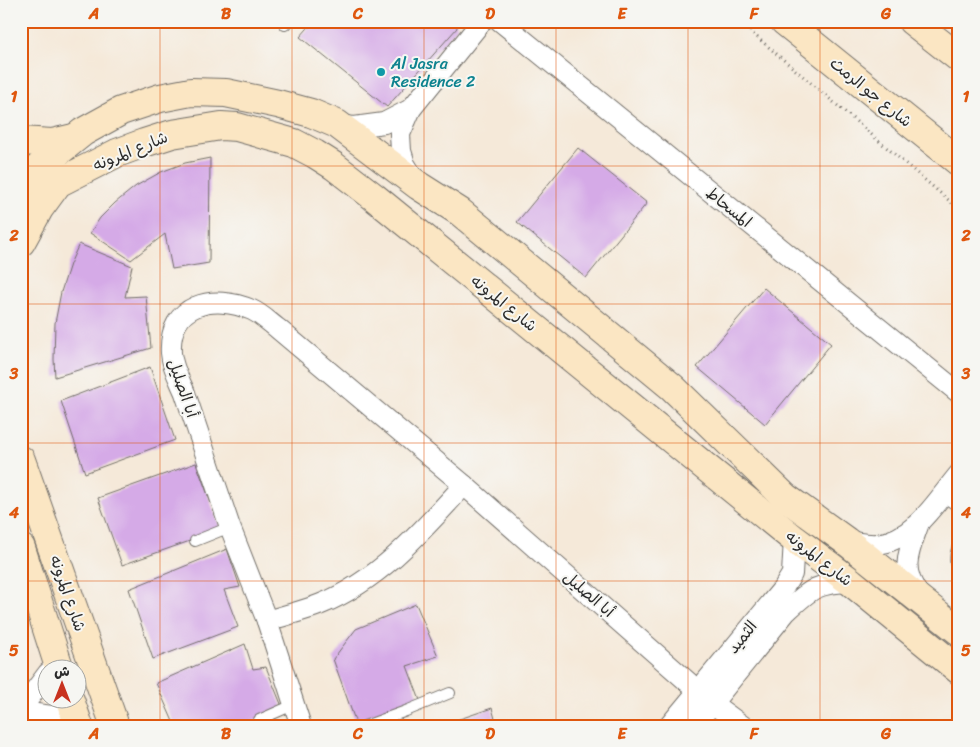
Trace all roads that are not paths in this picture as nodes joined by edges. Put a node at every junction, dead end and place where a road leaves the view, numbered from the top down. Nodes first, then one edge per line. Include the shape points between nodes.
1 (482, 21) edge
2 (500, 21) edge
3 (784, 21) edge
4 (912, 21) edge
5 (959, 58) edge
6 (410, 109) junction
7 (337, 124) junction
8 (83, 132) junction
9 (21, 141) edge
10 (959, 162) edge
11 (34, 175) edge
12 (419, 186) junction
13 (30, 204) edge
14 (21, 242) edge
15 (959, 393) edge
16 (21, 460) edge
17 (959, 474) edge
18 (464, 485) junction
19 (941, 495) junction
20 (959, 507) edge
21 (918, 523) junction
22 (230, 527) junction
23 (794, 539) junction
24 (195, 541) dead end
25 (846, 541) junction
26 (959, 545) edge
27 (21, 548) edge
28 (959, 576) edge
29 (851, 582) junction
30 (926, 605) junction
31 (267, 621) junction
32 (959, 631) edge
33 (52, 660) edge
34 (959, 670) edge
35 (38, 687) edge
36 (450, 693) dead end
37 (706, 697) junction
38 (293, 706) junction
39 (73, 710) edge
40 (21, 711) edge
41 (259, 720) dead end
42 (72, 726) edge
43 (79, 726) edge
44 (115, 726) edge
45 (301, 726) edge
46 (365, 726) edge
47 (669, 726) edge
48 (694, 726) edge
49 (742, 726) edge

1 - 6 street
2 - 15 street, المسحاط
3 - 10 street, شارع جو الرمث
4 - 5 street
6 - 7 street via 384,123 354,127
6 - 12 street via 400,134 400,144 405,164
7 - 8 street, شارع المرونه via 278,104 226,93 192,92 121,111
7 - 12 street, شارع المرونه
8 - 9 street via 68,140 52,143
8 - 11 street, شارع المرونه
11 - 13 street, شارع المرونه
11 - 23 street, شارع المرونه via 117,153 172,134 220,126 237,126 294,143 334,166 374,197
12 - 25 street, شارع المرونه via 460,212 672,387 785,496
13 - 14 street, شارع المرونه
16 - 44 street, شارع المرونه
17 - 19 street
18 - 22 street, أبا الصليل via 253,310 230,303 200,304 183,313 174,329 171,354
18 - 31 street via 417,537 379,569 322,604
18 - 37 street, أبا الصليل
19 - 20 lane
19 - 21 street
21 - 25 street via 892,540 876,544
21 - 30 street via 908,554 907,571 912,586
22 - 24 lane
22 - 31 street, أبا الصليل
23 - 29 street, شارع المرونه
23 - 37 street, الثميد via 792,574
25 - 30 street, شارع المرونه
26 - 28 lane via 955,566
27 - 33 street, شارع المرونه
29 - 34 street, شارع المرونه
29 - 37 street, الثميد via 824,584 797,602
30 - 32 street, شارع المرونه
31 - 38 street, أبا الصليل
35 - 40 street
36 - 46 lane
37 - 47 street, الثميد
37 - 48 street, الثميد
37 - 49 street, أبا الصليل
38 - 41 lane
38 - 45 street, أبا الصليل
39 - 43 street
40 - 42 street via 52,716

